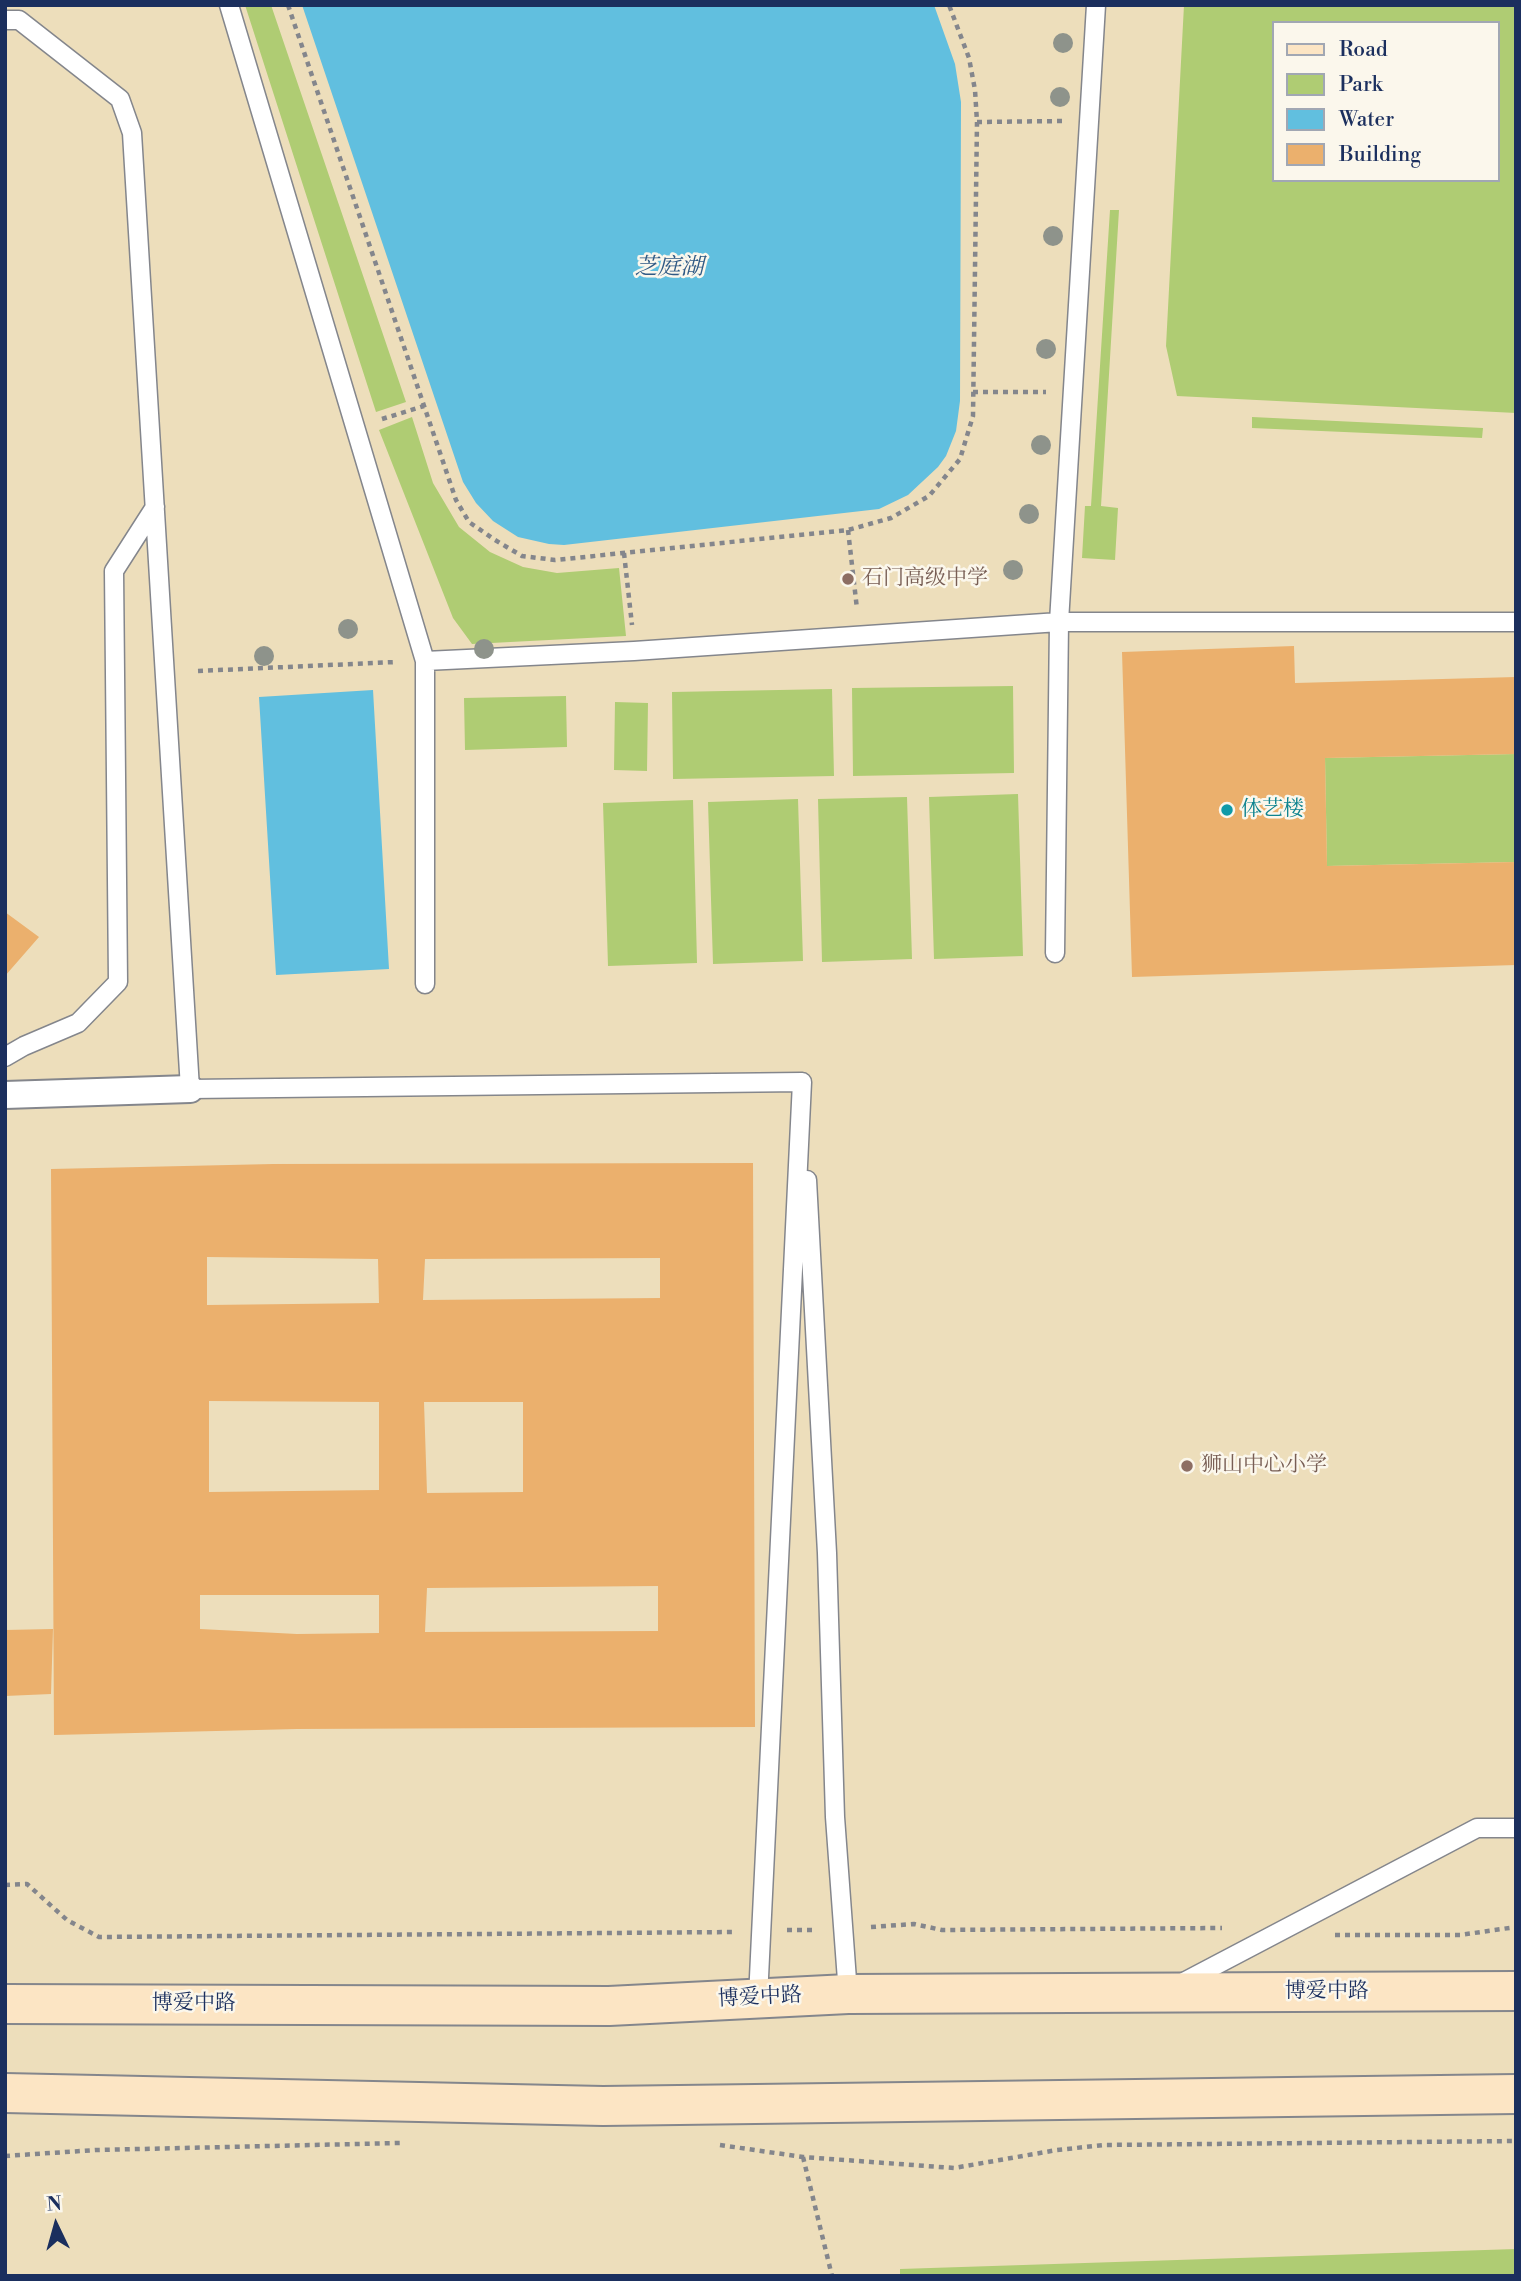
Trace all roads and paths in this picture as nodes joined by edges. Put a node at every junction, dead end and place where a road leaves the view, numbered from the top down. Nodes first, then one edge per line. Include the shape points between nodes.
1 (229, 5) edge
2 (288, 5) edge
3 (949, 5) edge
4 (1097, 5) edge
5 (5, 20) edge
6 (1090, 121) junction
7 (977, 122) junction
8 (973, 393) junction
9 (1073, 393) junction
10 (424, 406) junction
11 (355, 428) junction
12 (155, 507) junction
13 (848, 530) junction
14 (624, 553) junction
15 (1059, 622) junction
16 (1516, 622) edge
17 (861, 636) junction
18 (634, 651) junction
19 (425, 661) junction
20 (198, 671) dead end
21 (1055, 953) dead end
22 (425, 984) dead end
23 (5, 1045) edge
24 (24, 1046) junction
25 (5, 1057) edge
26 (802, 1082) junction
27 (190, 1089) junction
28 (5, 1095) edge
29 (1516, 1828) edge
30 (5, 1885) edge
31 (914, 1924) dead end
32 (1516, 1927) edge
33 (1218, 1928) dead end
34 (779, 1930) dead end
35 (821, 1930) dead end
36 (729, 1932) dead end
37 (1328, 1936) dead end
38 (1516, 1991) edge
39 (1163, 1992) junction
40 (848, 1994) junction
41 (758, 1998) junction
42 (5, 2004) edge
43 (5, 2093) edge
44 (1516, 2094) edge
45 (1516, 2141) edge
46 (410, 2143) dead end
47 (710, 2144) dead end
48 (5, 2156) edge
49 (803, 2157) junction
50 (832, 2276) edge

1 - 11 lane
2 - 10 path
3 - 7 path via 969,58
4 - 6 lane
5 - 12 lane via 19,20 120,99 132,133
6 - 7 path
6 - 9 lane
7 - 8 path
8 - 9 path
8 - 13 path via 973,416 960,458 929,496 891,518
9 - 15 lane
10 - 11 path
10 - 14 path via 456,500 469,522 522,555 555,560
11 - 19 lane
12 - 24 lane via 114,571 118,982 78,1023
12 - 27 lane
13 - 14 path
13 - 17 path
14 - 18 path
15 - 16 lane
15 - 17 lane
15 - 21 lane
17 - 18 lane
18 - 19 lane
19 - 20 path
19 - 22 lane
23 - 24 lane
24 - 25 lane
26 - 27 lane
26 - 40 lane via 827,1553 835,1817
26 - 41 lane
27 - 28 street
29 - 39 lane via 1477,1828
30 - 36 path via 27,1884 67,1920 99,1937
31 - 33 path via 942,1930
32 - 37 path via 1460,1934
34 - 35 path
38 - 39 main road, 博爱中路
39 - 40 main road, 博爱中路
40 - 41 main road, 博爱中路
41 - 42 main road, 博爱中路 via 609,2006
43 - 44 main road via 603,2106
45 - 49 path via 1104,2146 954,2168
46 - 48 path
47 - 49 path
49 - 50 path

